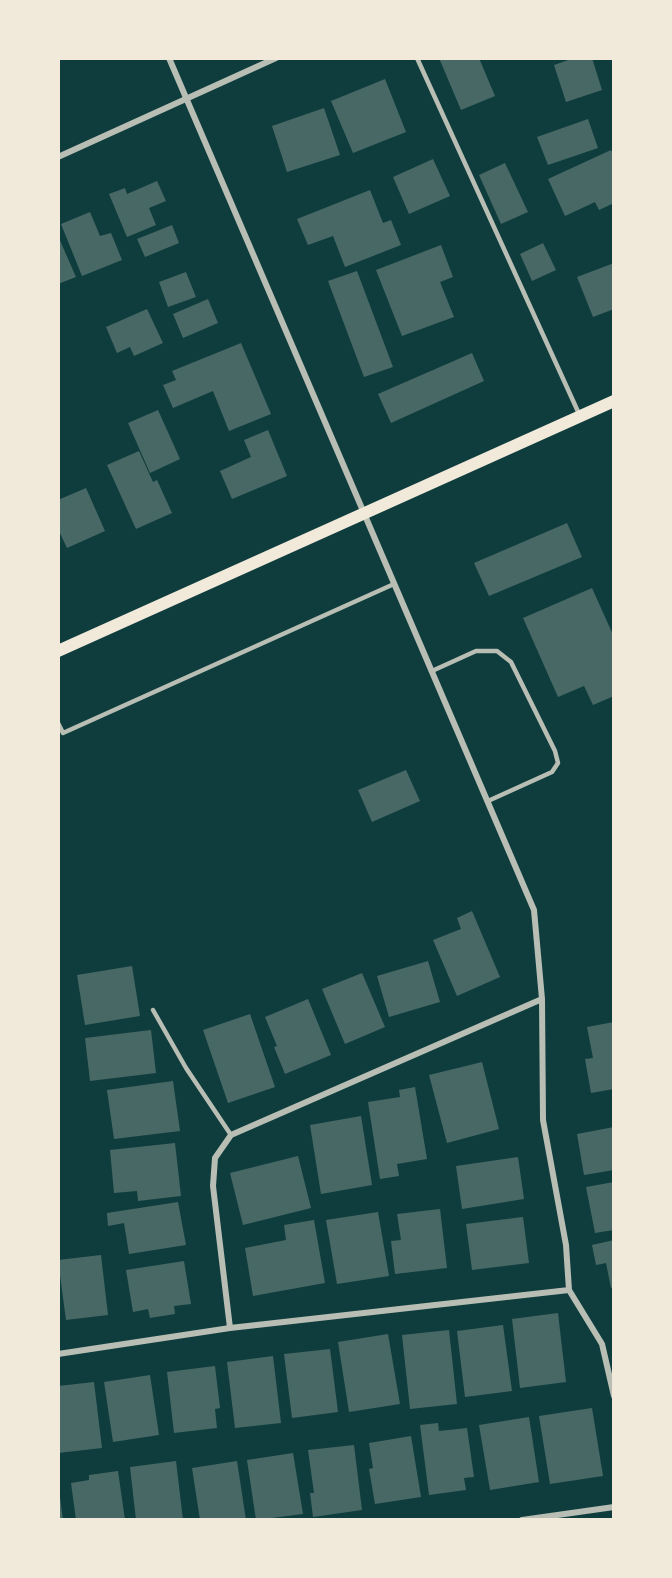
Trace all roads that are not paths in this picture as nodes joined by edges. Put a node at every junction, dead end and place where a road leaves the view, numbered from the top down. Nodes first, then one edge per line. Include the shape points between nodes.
1 (169, 58) edge
2 (276, 58) edge
3 (417, 58) edge
4 (188, 99) junction
5 (58, 157) edge
6 (614, 401) edge
7 (580, 416) junction
8 (364, 512) junction
9 (394, 584) junction
10 (58, 651) edge
11 (432, 671) junction
12 (58, 723) edge
13 (488, 801) junction
14 (542, 999) junction
15 (153, 1010) dead end
16 (231, 1135) junction
17 (569, 1290) junction
18 (230, 1328) junction
19 (58, 1353) edge
20 (614, 1396) edge
21 (614, 1507) edge
22 (522, 1520) edge

1 - 4 street
2 - 4 street
3 - 7 lane
4 - 5 street
4 - 8 street
6 - 7 main road
7 - 8 main road
8 - 9 street
8 - 10 main road
9 - 11 street
9 - 12 lane via 63,733
11 - 13 street
11 - 13 lane via 476,651 497,651 511,662 555,751 558,763 552,772
13 - 14 street via 534,910
14 - 16 street
14 - 17 street via 543,1120 566,1245
15 - 16 lane
16 - 18 street via 215,1158 213,1186
17 - 18 street
17 - 20 street via 602,1344
18 - 19 street
21 - 22 street

